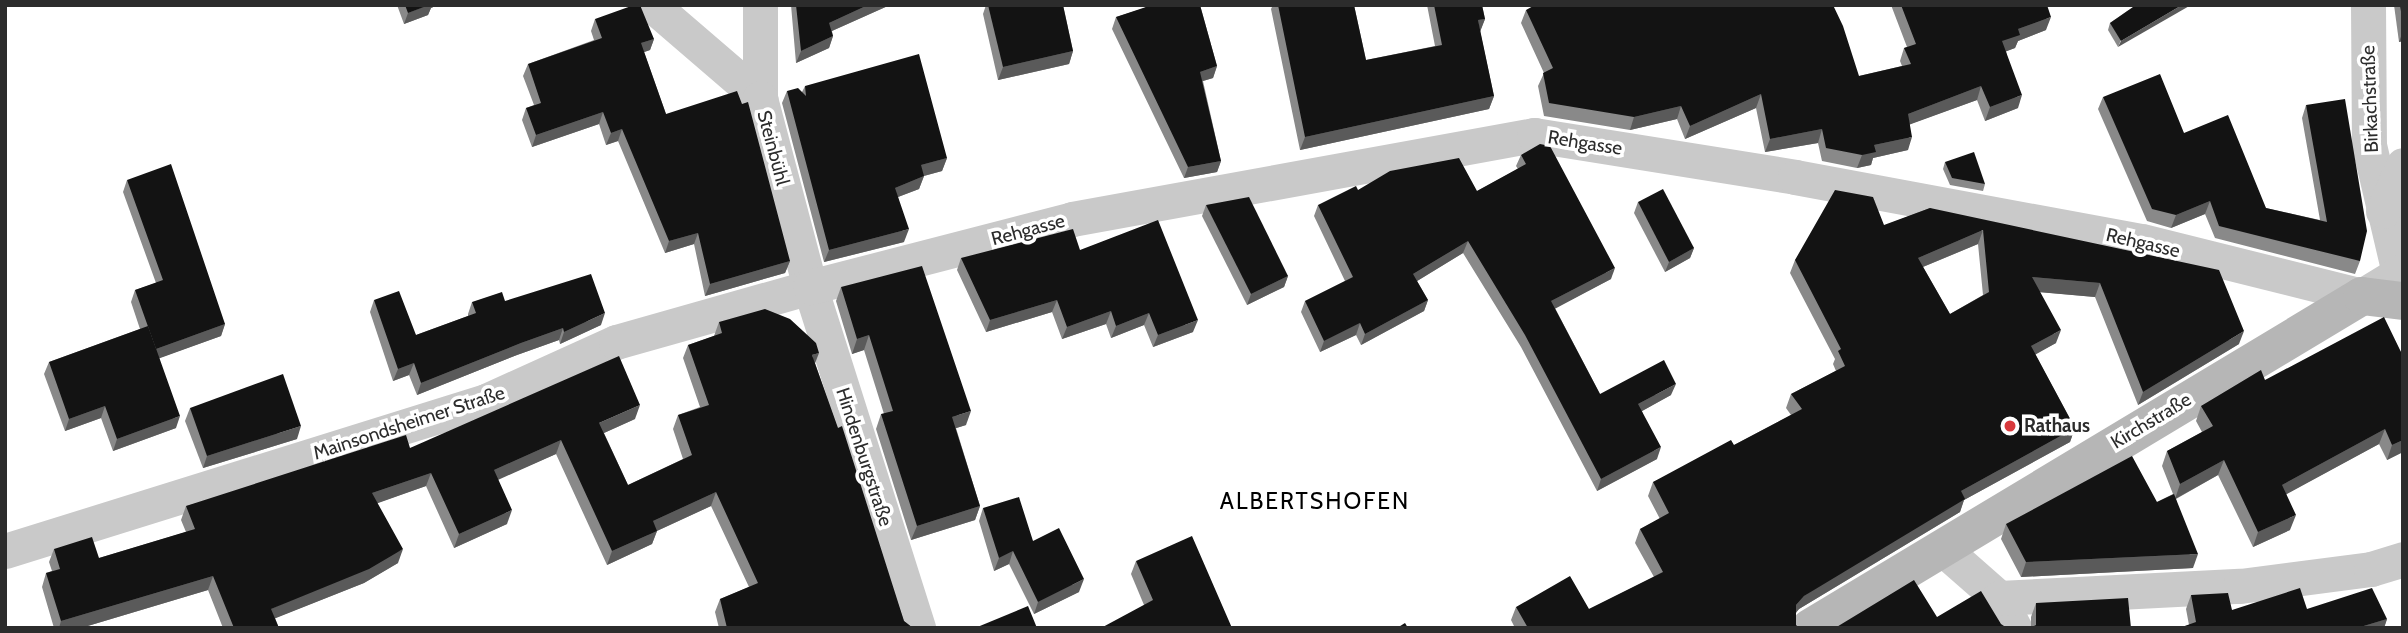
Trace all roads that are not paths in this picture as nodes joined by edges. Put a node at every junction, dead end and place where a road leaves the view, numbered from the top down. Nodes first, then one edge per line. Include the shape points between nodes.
1 (652, 5) edge
2 (760, 5) edge
3 (2368, 5) edge
4 (760, 98) junction
5 (2403, 165) edge
6 (2383, 211) junction
7 (2402, 282) edge
8 (810, 287) junction
9 (2362, 296) junction
10 (1942, 548) junction
11 (5, 551) edge
12 (2403, 559) edge
13 (2006, 613) edge
14 (918, 628) edge
15 (1810, 628) edge

1 - 4 street
2 - 4 street, Steinbühl
3 - 6 street, Birkachstraße via 2369,145
4 - 8 street, Steinbühl
5 - 6 street
6 - 7 street, Birkachstraße
7 - 9 street
8 - 9 street, Rehgasse via 1072,219 1534,135 2142,241
8 - 11 street, Mainsondsheimer Straße via 616,342 486,401
8 - 14 street, Hindenburgstraße
9 - 10 street, Kirchstraße
10 - 13 street
10 - 15 street, Kirchstraße
12 - 13 street via 2371,569

